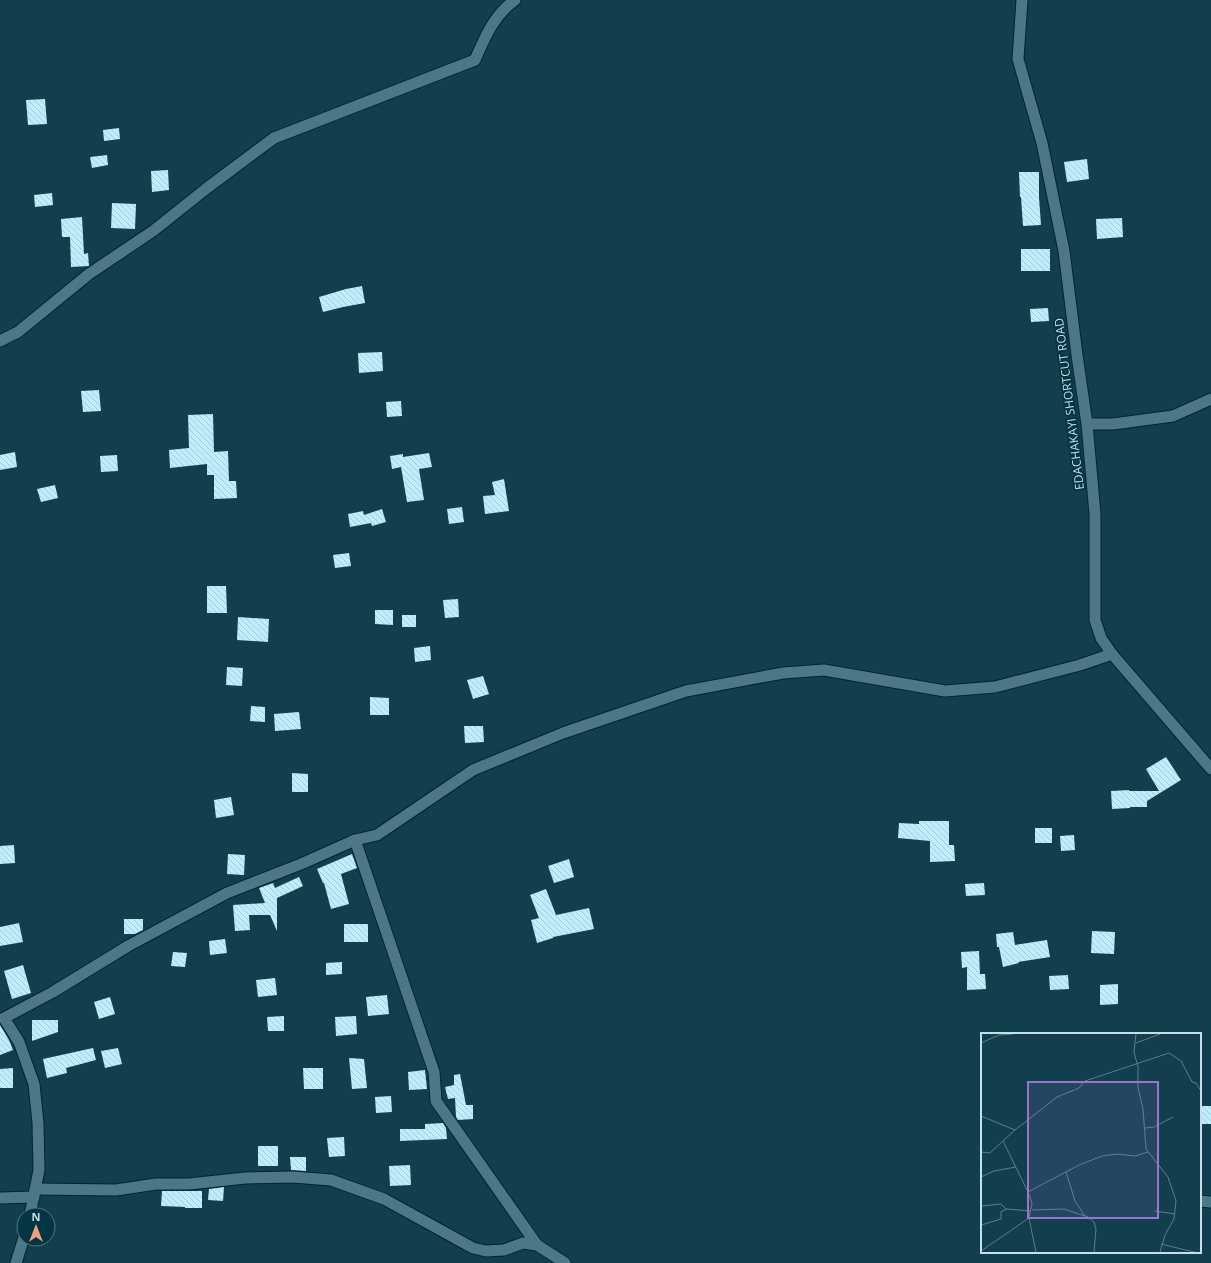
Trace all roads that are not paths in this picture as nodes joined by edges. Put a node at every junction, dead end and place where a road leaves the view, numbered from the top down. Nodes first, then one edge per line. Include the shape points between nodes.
1 (515, 0) edge
2 (1022, 0) edge
3 (0, 341) edge
4 (1211, 399) edge
5 (1087, 424) junction
6 (1112, 654) junction
7 (1211, 769) edge
8 (355, 840) junction
9 (2, 1015) edge
10 (34, 1193) junction
11 (0, 1198) edge
12 (1201, 1201) edge
13 (1211, 1202) edge
14 (31, 1207) edge
15 (537, 1246) junction
16 (21, 1247) edge
17 (16, 1263) edge
18 (565, 1263) edge

1 - 3 street via 490,27 475,60 274,138 153,231 89,274 18,332
2 - 5 street, EDACHAKAYI SHORTCUT ROAD via 1018,60 1042,144 1064,251
4 - 5 street via 1173,416 1113,424
5 - 6 street, EDACHAKAYI SHORTCUT ROAD via 1095,514 1095,620 1101,638
6 - 7 street, EDACHAKAYI SHORTCUT ROAD
6 - 8 street via 995,687 945,691 824,670 783,673 686,691 562,733 474,770 377,835
8 - 9 street via 227,893 128,946 52,992
8 - 15 street via 434,1072 436,1101
9 - 10 street via 18,1042 34,1084 39,1170
10 - 11 street
10 - 14 street
10 - 15 street via 116,1190 156,1184 189,1184 245,1178 293,1177 331,1180 384,1199 473,1248 486,1251 504,1250 523,1243
12 - 13 street
15 - 18 street
16 - 17 street

